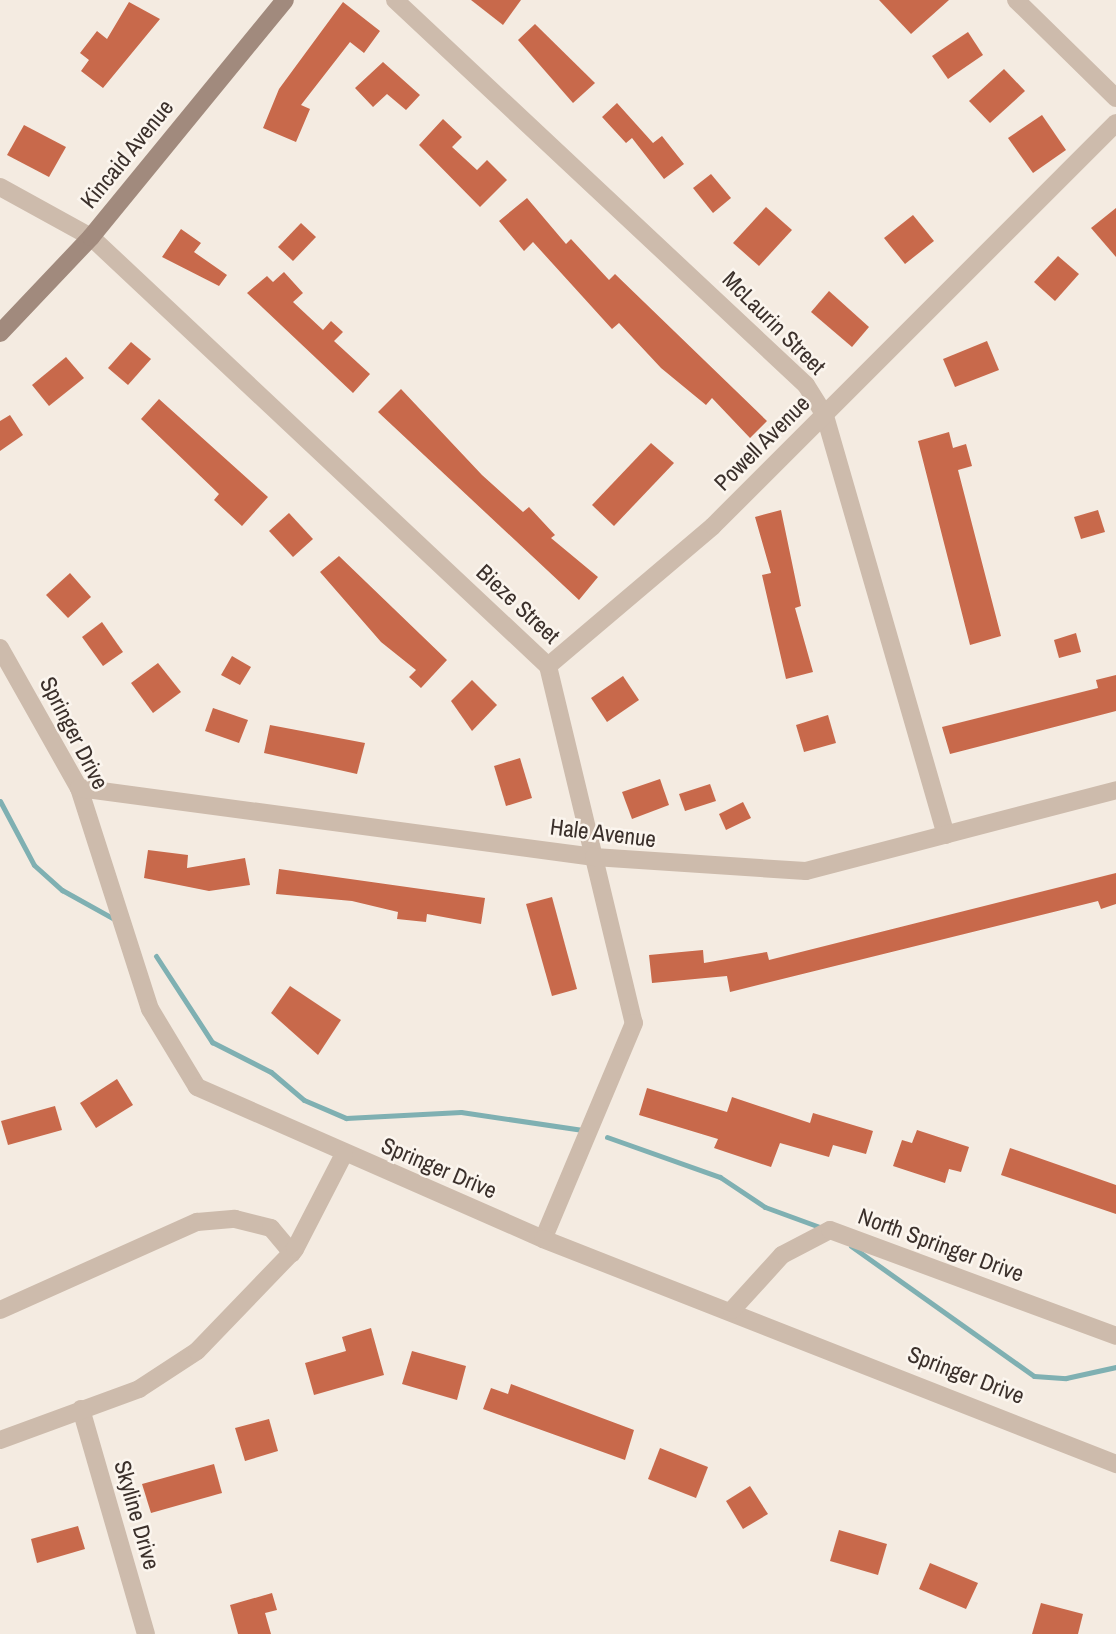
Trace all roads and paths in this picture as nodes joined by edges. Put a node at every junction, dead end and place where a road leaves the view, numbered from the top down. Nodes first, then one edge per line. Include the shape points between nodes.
1 (285, 0) edge
2 (395, 0) edge
3 (1016, 0) edge
4 (1116, 98) edge
5 (1116, 123) edge
6 (0, 187) edge
7 (91, 237) junction
8 (0, 333) edge
9 (825, 416) junction
10 (0, 648) edge
11 (548, 666) junction
12 (79, 788) junction
13 (1116, 790) edge
14 (946, 835) junction
15 (594, 858) junction
16 (344, 1154) junction
17 (544, 1239) junction
18 (292, 1253) junction
19 (0, 1310) edge
20 (733, 1310) junction
21 (1116, 1336) edge
22 (81, 1409) junction
23 (0, 1440) edge
24 (1116, 1464) edge
25 (146, 1634) edge

1 - 7 street, Kincaid Avenue
2 - 9 street, McLaurin Street via 806,385
3 - 4 street
5 - 9 street, Powell Avenue
6 - 7 street, Bieze Street
7 - 8 street, Kincaid Avenue
7 - 11 street, Bieze Street
9 - 11 street, Powell Avenue via 713,526
9 - 14 street, McLaurin Street
10 - 12 street, Springer Drive
11 - 15 street, Bieze Street
12 - 15 street, Hale Avenue
12 - 16 street, Springer Drive via 150,1009 178,1065 197,1087 223,1103
13 - 14 street, Hale Avenue
14 - 15 street, Hale Avenue via 806,871
15 - 17 street, Bieze Street via 634,1023
16 - 17 street, Springer Drive
16 - 18 street
17 - 20 street, Springer Drive
18 - 19 street via 271,1227 235,1219 197,1222
18 - 22 street via 197,1351 139,1389
20 - 21 street, North Springer Drive via 782,1255 830,1230
20 - 24 street, Springer Drive
22 - 23 street
22 - 25 street, Skyline Drive

